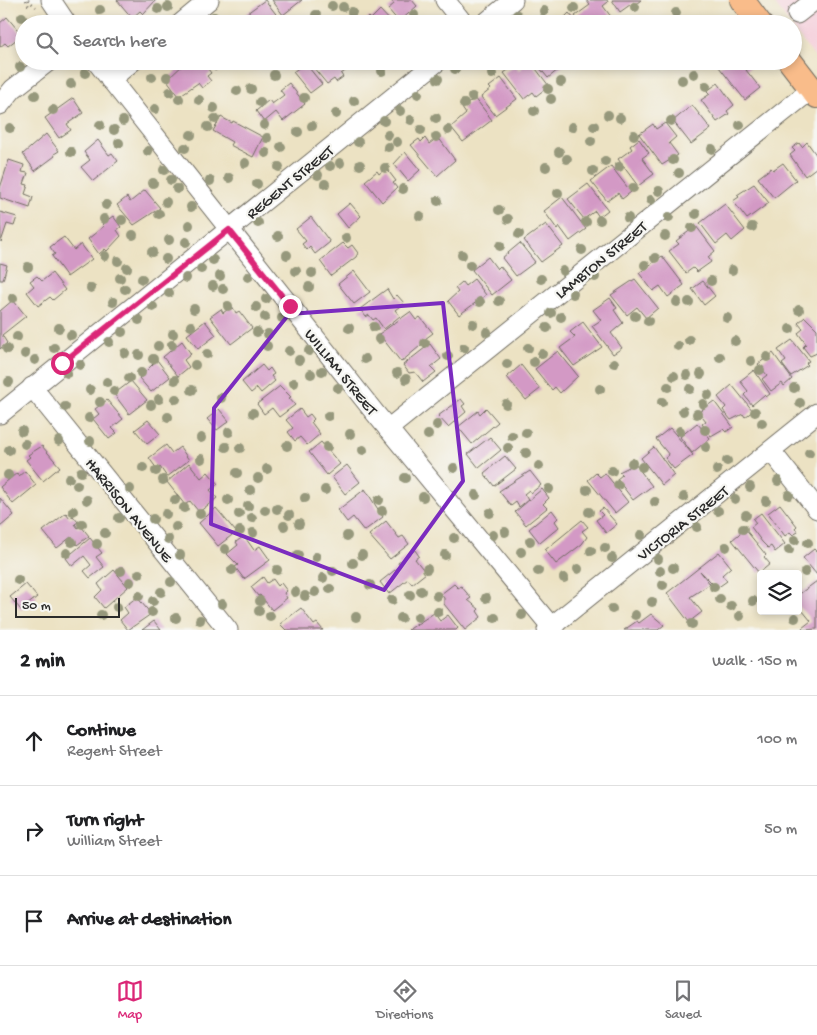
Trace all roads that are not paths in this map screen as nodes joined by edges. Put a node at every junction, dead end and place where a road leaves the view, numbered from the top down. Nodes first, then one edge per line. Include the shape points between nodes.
1 (51, 0) edge
2 (209, 0) edge
3 (445, 0) edge
4 (513, 0) edge
5 (742, 0) edge
6 (815, 0) edge
7 (797, 14) dead end
8 (61, 15) edge
9 (191, 15) edge
10 (457, 15) edge
11 (495, 15) edge
12 (753, 15) edge
13 (37, 70) edge
14 (103, 70) edge
15 (122, 70) edge
16 (427, 70) edge
17 (797, 70) edge
18 (110, 80) junction
19 (814, 92) edge
20 (0, 104) edge
21 (229, 230) junction
22 (32, 387) junction
23 (817, 413) edge
24 (0, 414) edge
25 (388, 429) junction
26 (771, 451) junction
27 (817, 508) edge
28 (550, 629) edge
29 (228, 630) edge

1 - 8 street
2 - 9 street
3 - 10 street
4 - 11 street
5 - 12 main road
6 - 7 street
13 - 20 street
14 - 18 street, WILLIAM STREET
15 - 18 street
16 - 21 street, REGENT STREET
17 - 19 main road
18 - 21 street, WILLIAM STREET
19 - 25 street, LAMBTON STREET
21 - 22 street, REGENT STREET
21 - 25 street, WILLIAM STREET
22 - 24 street, REGENT STREET
22 - 29 street, HARRISON AVENUE
23 - 26 street, VICTORIA STREET
25 - 28 street, WILLIAM STREET
26 - 27 street
26 - 28 street, VICTORIA STREET

